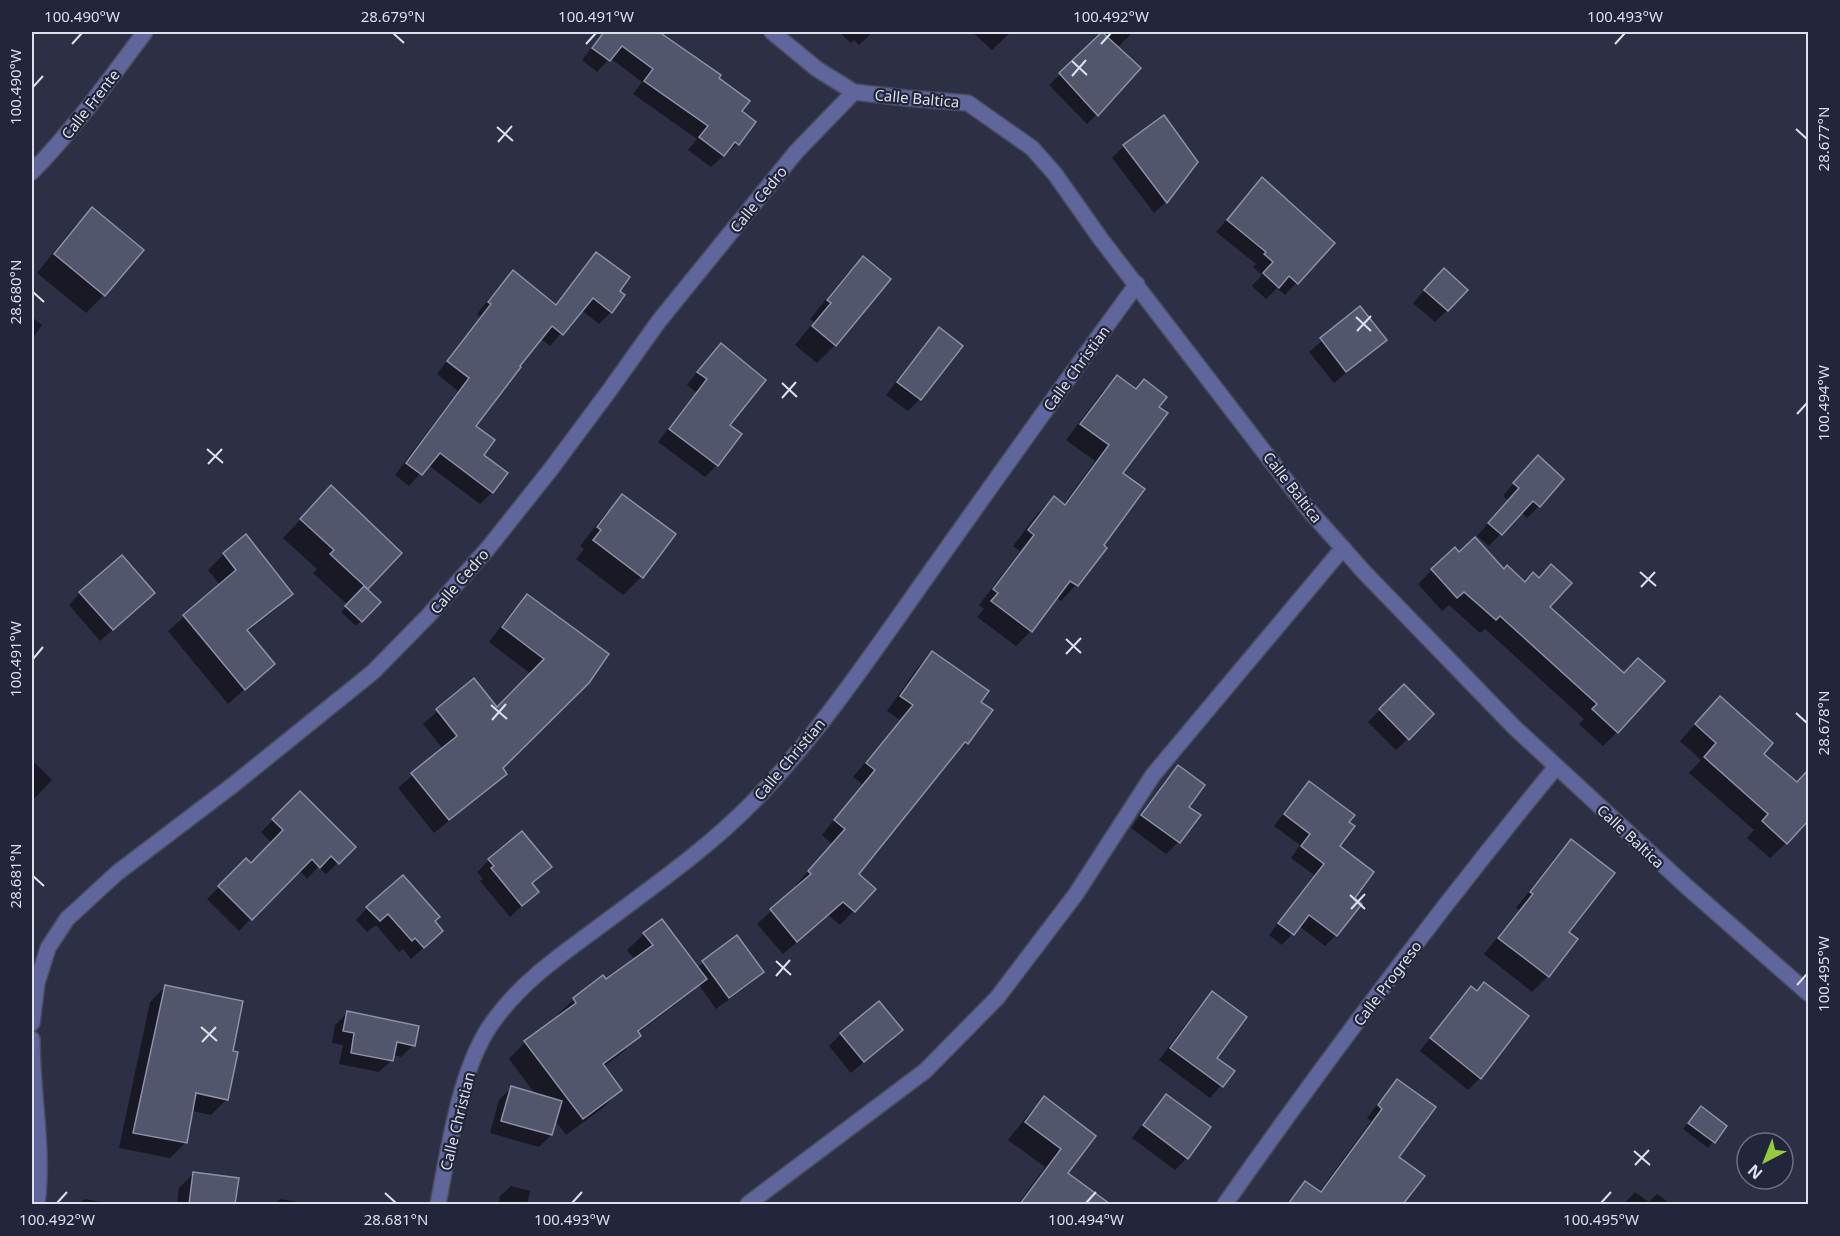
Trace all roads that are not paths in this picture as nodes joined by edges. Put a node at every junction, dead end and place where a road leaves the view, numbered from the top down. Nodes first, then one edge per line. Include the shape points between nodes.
1 (145, 32) edge
2 (772, 32) edge
3 (854, 92) junction
4 (32, 172) edge
5 (1137, 285) junction
6 (1343, 548) junction
7 (1556, 767) junction
8 (1809, 993) edge
9 (32, 1023) edge
10 (32, 1039) edge
11 (37, 1204) edge
12 (438, 1204) edge
13 (748, 1204) edge
14 (1225, 1204) edge

1 - 4 street, Calle Frente via 91,105
2 - 3 street, Calle Baltica via 817,69
3 - 5 street, Calle Baltica via 968,102 1032,148
3 - 9 street, Calle Cedro via 789,160 659,321 551,469 428,616 373,672 117,873 67,919 48,948 37,983
5 - 6 street, Calle Baltica via 1308,509
5 - 12 street, Calle Christian via 871,655 783,770 715,837 521,988 493,1021 474,1058 461,1098
6 - 7 street, Calle Baltica
6 - 13 street via 1153,775 1076,894 997,998 925,1071
7 - 8 street, Calle Baltica
7 - 14 street, Calle Progreso via 1468,874
10 - 11 street via 39,1160

